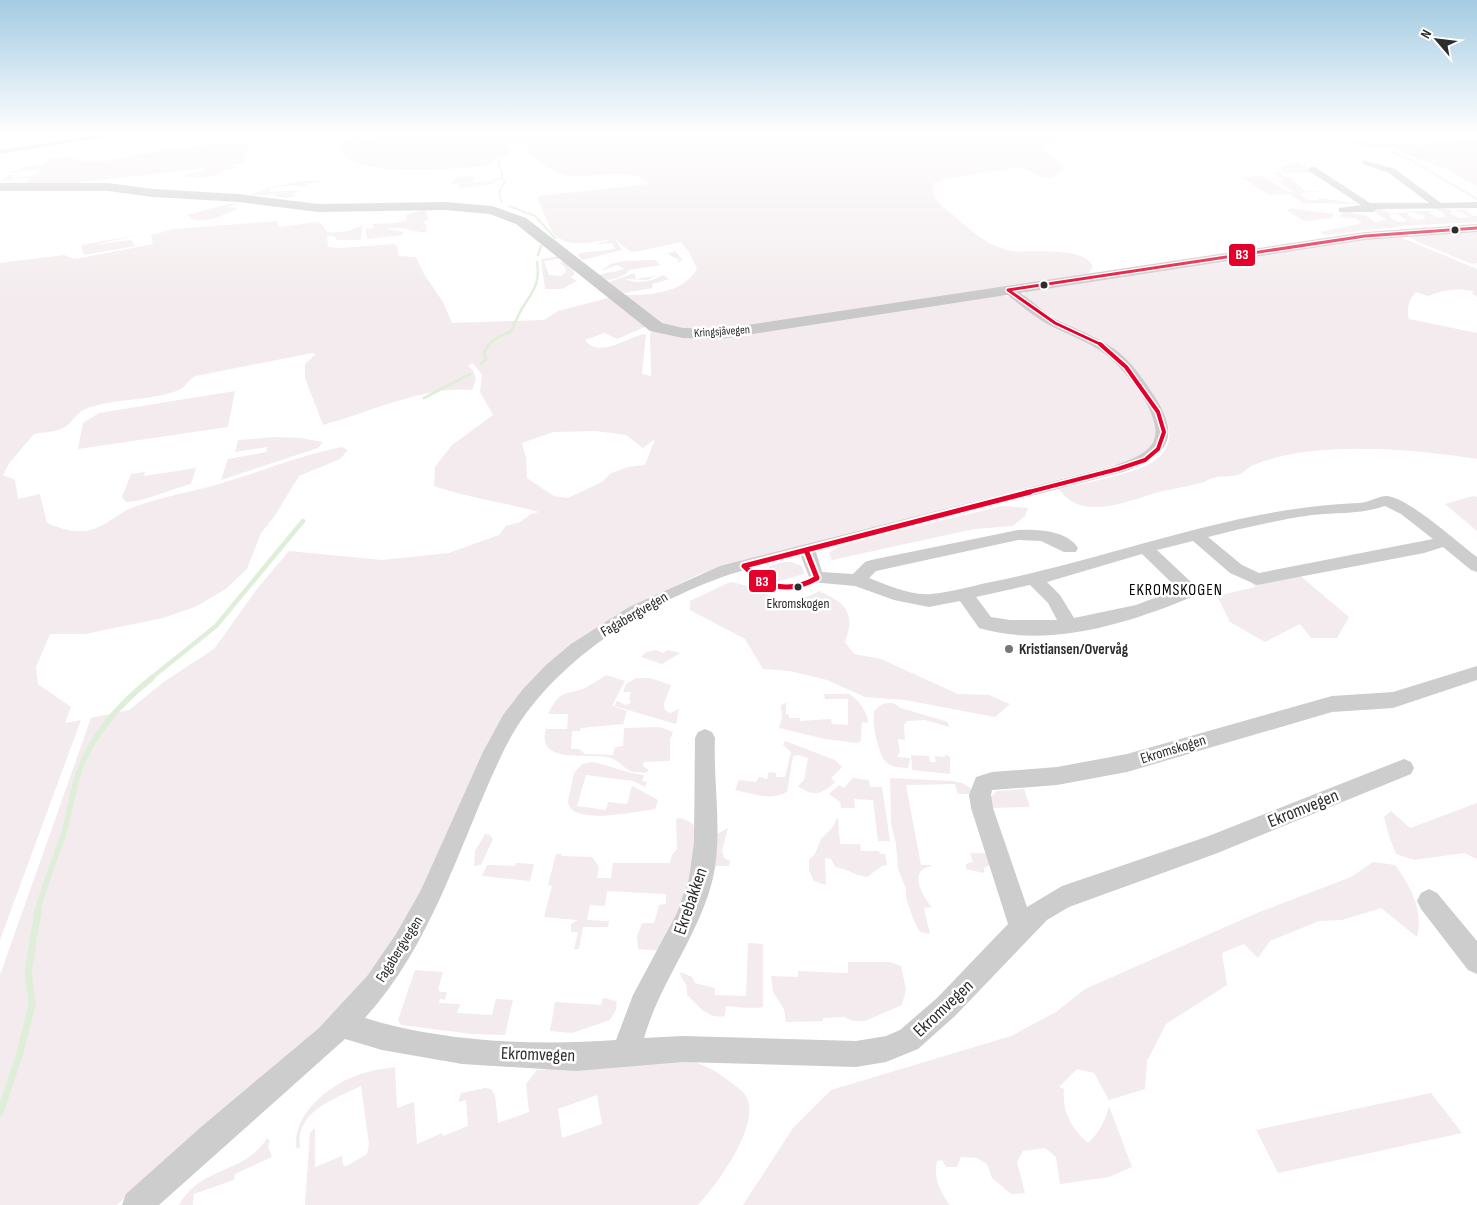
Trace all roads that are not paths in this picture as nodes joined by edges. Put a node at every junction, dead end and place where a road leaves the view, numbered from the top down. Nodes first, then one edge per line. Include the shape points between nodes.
1 (132, 190) edge
2 (1344, 190) edge
3 (1418, 190) edge
4 (1437, 204) junction
5 (1477, 206) edge
6 (1369, 207) junction
7 (1342, 210) dead end
8 (1477, 228) edge
9 (1008, 290) junction
10 (1196, 535) junction
11 (1445, 541) junction
12 (1070, 548) dead end
13 (1145, 548) junction
14 (806, 549) junction
15 (1477, 566) edge
16 (1034, 579) junction
17 (857, 580) junction
18 (965, 594) junction
19 (1070, 625) junction
20 (1477, 673) edge
21 (704, 738) dead end
22 (1404, 768) dead end
23 (1430, 901) dead end
24 (1022, 929) junction
25 (1477, 961) edge
26 (342, 1025) junction
27 (626, 1053) junction
28 (137, 1205) edge

1 - 9 street, Kringsjåvegen via 318,208 444,206 492,210 521,221 656,326 683,333 720,334
2 - 6 street
3 - 4 street
4 - 5 street
4 - 6 street
6 - 7 street
8 - 9 street, Kringsjåvegen via 1356,237
9 - 14 street, Fagabergvegen via 1055,323 1100,344 1126,367 1158,412 1164,432 1158,449 1145,460 1118,469
10 - 11 street via 1258,519 1314,510 1363,508 1386,501 1406,510
10 - 11 street via 1236,569 1257,579 1424,548
10 - 13 street
11 - 15 street
12 - 17 street via 1030,533 1010,536 871,566
13 - 16 street
13 - 19 street via 1186,586 1188,592 1123,616
14 - 17 street via 817,578
14 - 26 street, Fagabergvegen via 726,570 632,612 574,652 529,694 494,750 418,921 377,983
16 - 18 street
16 - 19 street via 1054,599
17 - 18 street via 915,600 929,601
18 - 19 street via 985,623 1029,627
20 - 24 street, Ekromskogen via 1393,700 1332,704 1127,763 1057,776 984,784 980,795 982,808
21 - 27 street, Ekrebakken via 707,836 701,879 685,925 649,990
22 - 24 street, Ekromvegen via 1206,847 1062,898 1039,912
23 - 25 street
24 - 27 street, Ekromvegen via 909,1040 886,1049 856,1054 683,1048
26 - 27 street, Ekromvegen via 382,1037 462,1051 576,1057
26 - 28 street, Fagabergvegen

